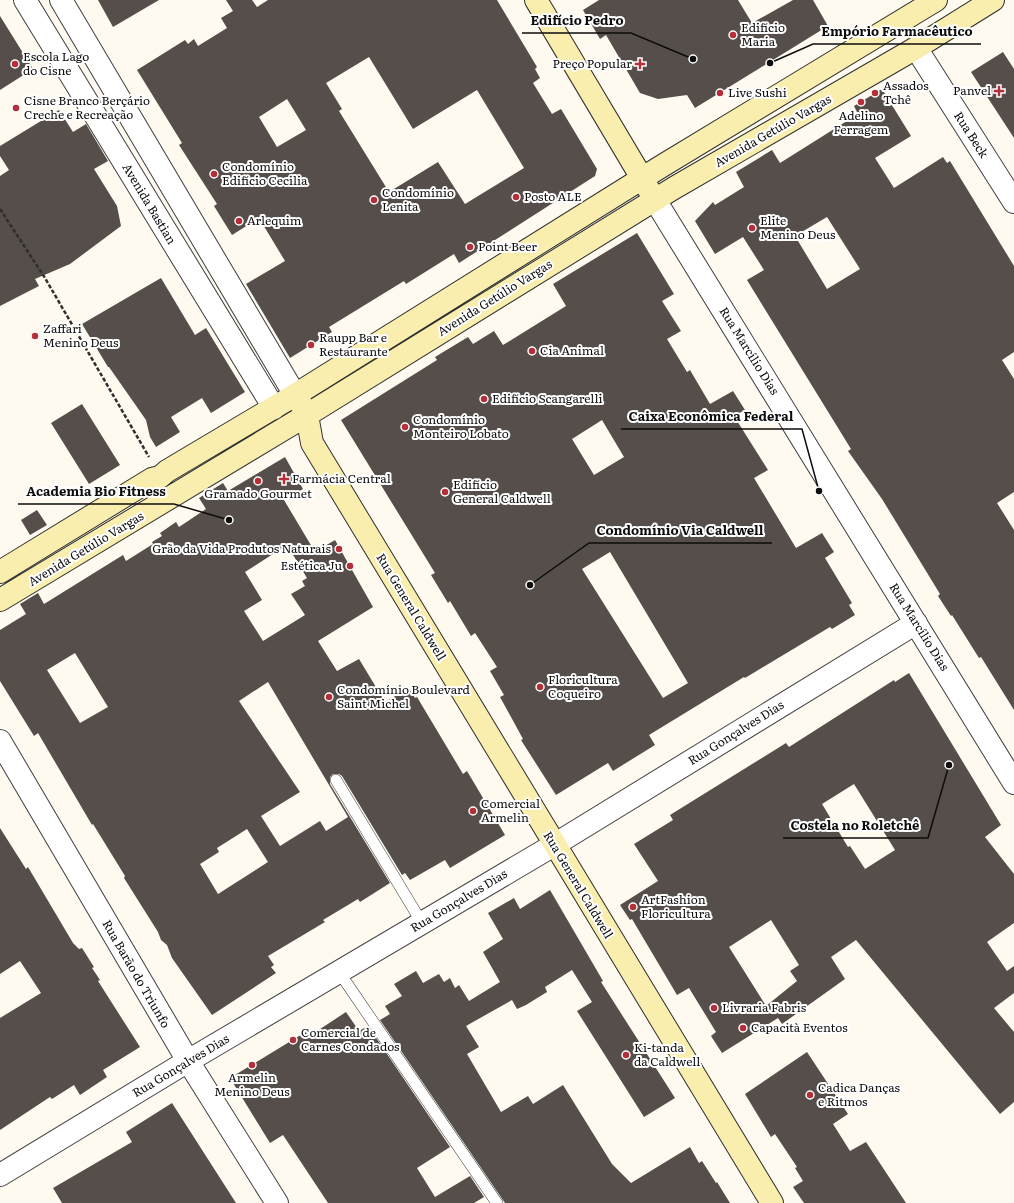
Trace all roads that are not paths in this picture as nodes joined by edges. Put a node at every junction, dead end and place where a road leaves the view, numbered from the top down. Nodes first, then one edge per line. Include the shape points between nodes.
1 (25, 0) edge
2 (61, 0) edge
3 (536, 0) edge
4 (936, 0) edge
5 (993, 0) edge
6 (916, 48) junction
7 (148, 145) junction
8 (122, 160) junction
9 (662, 166) junction
10 (642, 178) junction
11 (674, 188) junction
12 (623, 190) junction
13 (655, 200) junction
14 (1014, 202) edge
15 (635, 211) junction
16 (295, 395) junction
17 (274, 408) junction
18 (307, 415) junction
19 (287, 427) junction
20 (312, 443) junction
21 (0, 572) edge
22 (0, 600) edge
23 (916, 623) junction
24 (0, 741) edge
25 (336, 780) dead end
26 (1014, 783) edge
27 (554, 845) junction
28 (422, 923) junction
29 (339, 972) junction
30 (188, 1061) junction
31 (0, 1175) edge
32 (278, 1203) edge
33 (497, 1203) edge
34 (772, 1203) edge

1 - 8 street, Avenida Bastian
2 - 7 street
3 - 10 main road, Rua Marcílio Dias
4 - 9 main road, Avenida Getúlio Vargas
5 - 6 main road, Avenida Getúlio Vargas
6 - 11 main road, Avenida Getúlio Vargas
6 - 14 street, Rua Beck
7 - 8 street
7 - 16 street
8 - 17 street, Avenida Bastian
9 - 10 main road, Avenida Getúlio Vargas
9 - 11 main road via 664,179
10 - 12 main road, Avenida Getúlio Vargas
10 - 13 main road, Rua Marcílio Dias
11 - 13 main road, Avenida Getúlio Vargas
12 - 15 main road via 633,197
12 - 16 main road, Avenida Getúlio Vargas
13 - 15 main road, Avenida Getúlio Vargas
13 - 23 street, Rua Marcílio Dias
15 - 18 main road, Avenida Getúlio Vargas
16 - 17 main road, Avenida Getúlio Vargas
16 - 18 main road, Rua General Caldwell
17 - 19 main road, Rua General Caldwell
17 - 21 main road, Avenida Getúlio Vargas
18 - 19 main road, Avenida Getúlio Vargas
18 - 20 main road, Rua General Caldwell
19 - 20 main road, Rua General Caldwell
19 - 22 main road, Avenida Getúlio Vargas
20 - 27 main road, Rua General Caldwell
23 - 26 street, Rua Marcílio Dias
23 - 27 street, Rua Gonçalves Dias
24 - 30 street, Rua Barão do Triunfo
25 - 28 lane
27 - 28 street, Rua Gonçalves Dias
27 - 34 main road, Rua General Caldwell
28 - 29 street, Rua Gonçalves Dias
29 - 30 street, Rua Gonçalves Dias
29 - 33 lane
30 - 31 street, Rua Gonçalves Dias
30 - 32 street, Rua Barão do Triunfo

